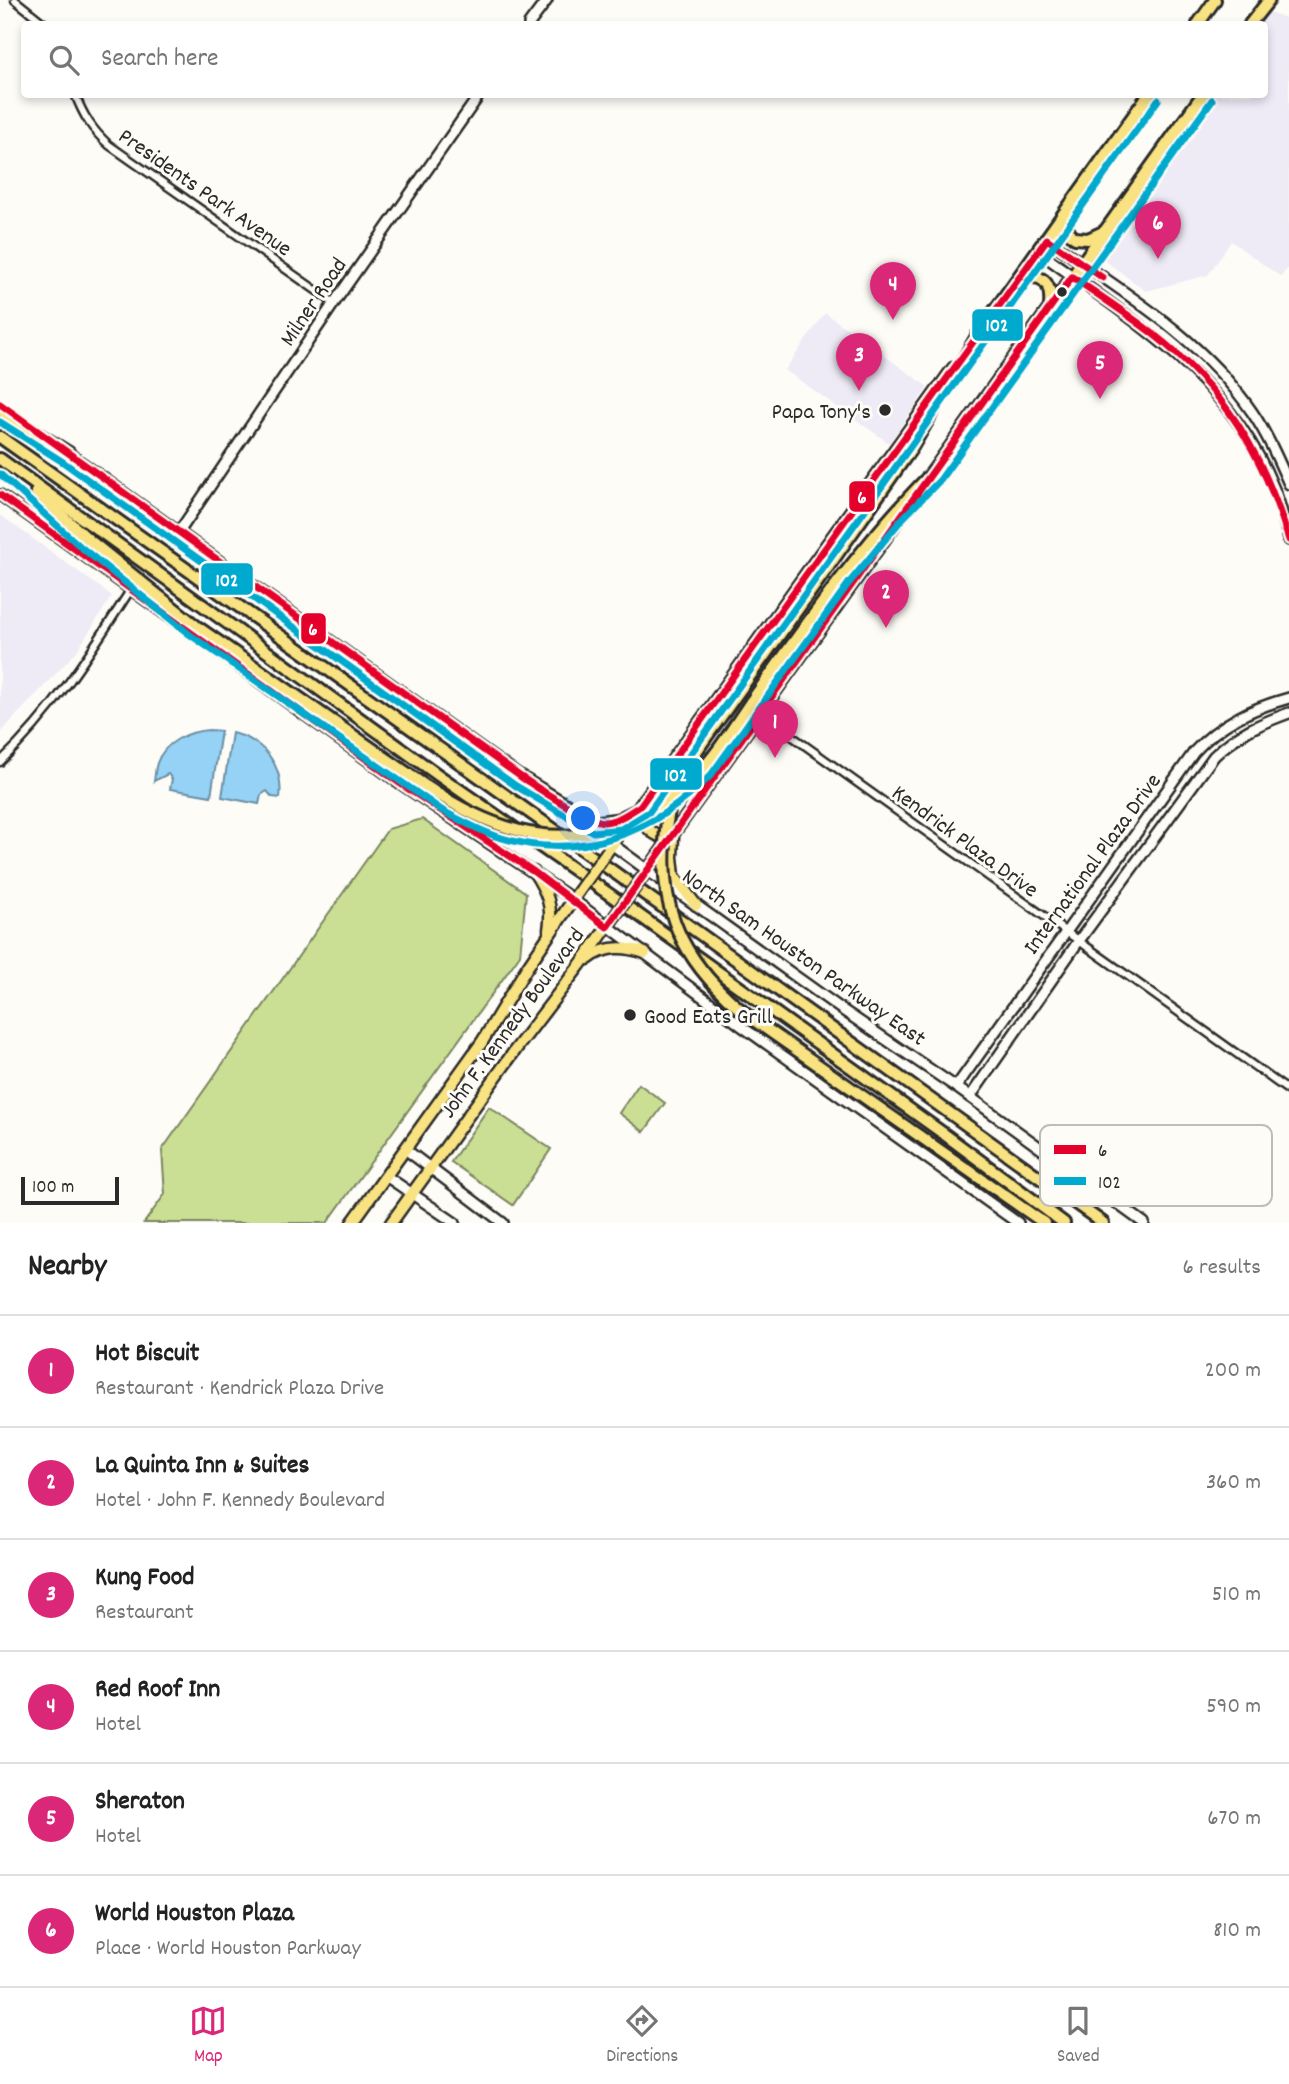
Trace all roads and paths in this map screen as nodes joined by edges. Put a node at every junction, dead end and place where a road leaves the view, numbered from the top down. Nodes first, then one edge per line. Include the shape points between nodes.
1 (15, 0) edge
2 (547, 0) edge
3 (1269, 0) edge
4 (1214, 2) edge
5 (41, 21) edge
6 (531, 21) edge
7 (1200, 21) edge
8 (1211, 21) edge
9 (1252, 21) edge
10 (77, 98) edge
11 (477, 98) edge
12 (1146, 98) edge
13 (1200, 98) edge
14 (1070, 205) junction
15 (1108, 228) junction
16 (1047, 239) junction
17 (1038, 251) junction
18 (1083, 264) junction
19 (1073, 277) junction
20 (1016, 283) junction
21 (334, 303) junction
22 (1049, 310) junction
23 (980, 331) junction
24 (1189, 341) junction
25 (1177, 354) junction
26 (0, 404) edge
27 (0, 410) edge
28 (0, 437) edge
29 (1275, 451) junction
30 (69, 453) junction
31 (1259, 457) junction
32 (0, 459) edge
33 (931, 474) junction
34 (1289, 484) edge
35 (0, 495) edge
36 (179, 532) junction
37 (1289, 540) edge
38 (131, 589) junction
39 (1289, 698) edge
40 (1289, 713) edge
41 (761, 714) junction
42 (1218, 729) junction
43 (1225, 745) junction
44 (679, 751) junction
45 (0, 762) edge
46 (521, 777) junction
47 (640, 806) junction
48 (1138, 830) junction
49 (674, 832) junction
50 (1152, 840) junction
51 (609, 849) junction
52 (534, 872) junction
53 (644, 875) junction
54 (576, 895) junction
55 (696, 905) junction
56 (607, 927) junction
57 (1065, 932) junction
58 (548, 936) junction
59 (1078, 942) junction
60 (645, 953) junction
61 (580, 965) junction
62 (956, 1087) junction
63 (1289, 1091) edge
64 (970, 1097) junction
65 (1040, 1148) edge
66 (405, 1149) junction
67 (430, 1168) junction
68 (386, 1176) junction
69 (1040, 1178) edge
70 (412, 1194) junction
71 (1040, 1205) edge
72 (1041, 1206) edge
73 (1078, 1206) edge
74 (1121, 1206) edge
75 (352, 1223) edge
76 (391, 1223) edge
77 (455, 1223) edge
78 (503, 1223) edge
79 (1018, 1223) edge
80 (1044, 1223) edge
81 (1064, 1223) edge
82 (1102, 1223) edge
83 (1144, 1223) edge

1 - 5 street
2 - 6 main road
3 - 9 highway
4 - 7 highway
4 - 8 highway
10 - 21 street, Presidents Park Avenue via 84,117 109,145
11 - 21 main road, Milner Road
12 - 14 highway, John F. Kennedy Boulevard
13 - 15 highway, John F. Kennedy Boulevard
14 - 15 highway via 1066,222 1075,238 1088,239
14 - 16 highway, John F. Kennedy Boulevard
15 - 18 highway, John F. Kennedy Boulevard
16 - 17 highway, John F. Kennedy Boulevard
16 - 18 main road
17 - 19 main road
17 - 20 highway, John F. Kennedy Boulevard
18 - 19 highway, John F. Kennedy Boulevard
18 - 24 main road
19 - 22 highway, John F. Kennedy Boulevard
19 - 25 main road
20 - 22 highway via 1030,277 1043,280 1051,292
20 - 23 highway, John F. Kennedy Boulevard
21 - 36 main road, Milner Road
22 - 33 highway, John F. Kennedy Boulevard
23 - 44 main road, John F. Kennedy Boulevard
23 - 80 highway, bridge via 912,449 679,782 667,818 664,862 679,933 722,995
24 - 25 main road
24 - 29 main road via 1238,393
25 - 31 main road via 1230,410
26 - 30 main road, North Sam Houston Parkway East
27 - 30 highway
28 - 69 highway, North Sam Houston Parkway East
29 - 31 main road
29 - 34 main road
30 - 36 main road, North Sam Houston Parkway East
31 - 37 main road
32 - 33 highway, bridge via 89,540 196,626 427,788 508,829 555,835 601,831 637,818 683,789 714,754 849,567
32 - 71 highway
33 - 41 main road, John F. Kennedy Boulevard
35 - 38 main road
36 - 46 main road, North Sam Houston Parkway East
38 - 45 street via 45,713
38 - 52 main road via 388,775
39 - 42 main road, International Plaza Drive via 1239,716
40 - 43 main road, International Plaza Drive via 1250,728
41 - 49 main road, John F. Kennedy Boulevard
41 - 57 street, Kendrick Plaza Drive
42 - 43 main road
42 - 48 main road, International Plaza Drive via 1194,752
43 - 50 main road, International Plaza Drive
44 - 47 main road, John F. Kennedy Boulevard
44 - 49 main road via 642,815 644,824 658,836
46 - 47 main road via 595,822 618,819
46 - 51 main road, North Sam Houston Parkway East
47 - 51 main road, John F. Kennedy Boulevard
48 - 50 main road
48 - 57 main road, International Plaza Drive
49 - 53 main road, John F. Kennedy Boulevard
49 - 55 main road via 674,876
50 - 59 main road, International Plaza Drive
51 - 53 main road, North Sam Houston Parkway East
51 - 54 main road, John F. Kennedy Boulevard, bridge
52 - 54 main road
52 - 58 main road via 551,906
53 - 55 main road, North Sam Houston Parkway East
53 - 56 main road, John F. Kennedy Boulevard, bridge
54 - 56 main road
54 - 58 main road, John F. Kennedy Boulevard
55 - 62 main road, North Sam Houston Parkway East
56 - 60 main road
56 - 61 main road, John F. Kennedy Boulevard
57 - 59 street, Kendrick Plaza Drive
57 - 62 main road, International Plaza Drive
58 - 66 main road, John F. Kennedy Boulevard via 482,1042
59 - 63 street, Kendrick Plaza Drive
59 - 64 main road, International Plaza Drive
60 - 61 main road via 608,948
60 - 79 main road
61 - 67 main road, John F. Kennedy Boulevard
62 - 64 main road, North Sam Houston Parkway East
64 - 65 main road, North Sam Houston Parkway East
66 - 67 main road
66 - 68 main road, John F. Kennedy Boulevard
67 - 70 main road, John F. Kennedy Boulevard
67 - 78 main road
68 - 70 main road
68 - 75 main road, John F. Kennedy Boulevard
70 - 76 main road, John F. Kennedy Boulevard
70 - 77 main road
72 - 81 highway
73 - 82 highway, North Sam Houston Parkway East
74 - 83 main road, North Sam Houston Parkway East

